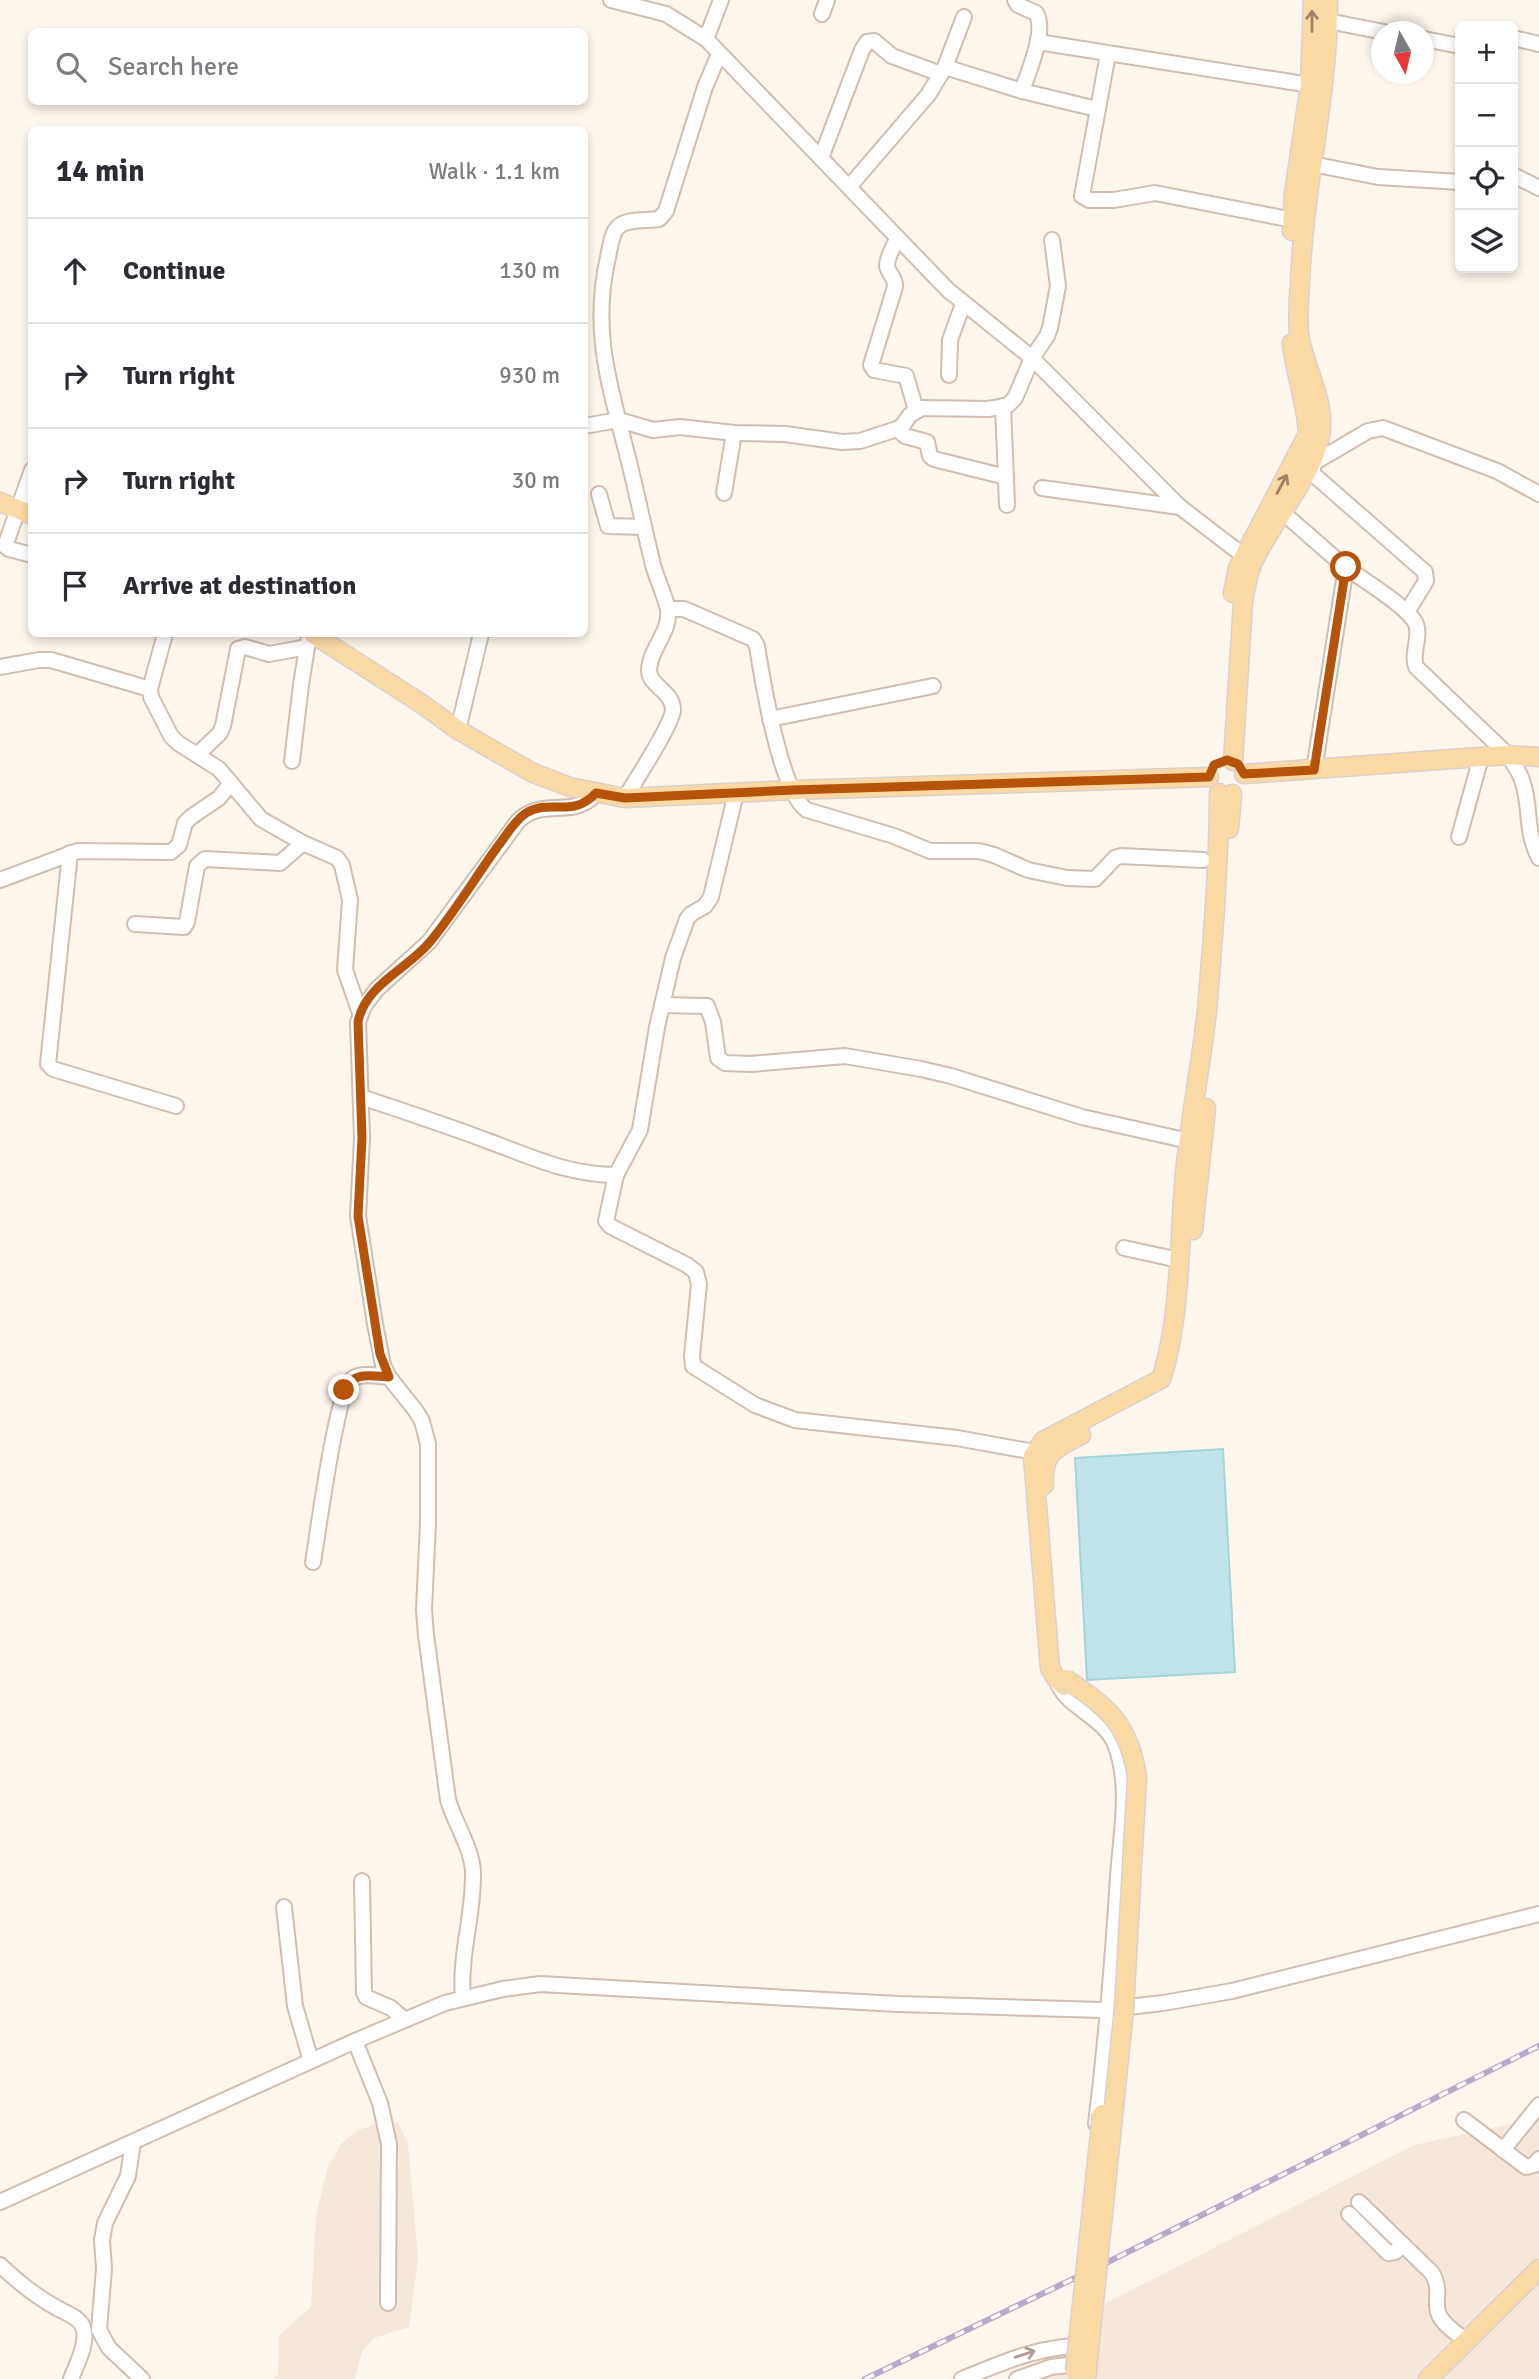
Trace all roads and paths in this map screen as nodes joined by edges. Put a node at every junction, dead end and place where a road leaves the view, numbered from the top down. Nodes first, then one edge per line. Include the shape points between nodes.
1 (611, 0) edge
2 (721, 0) edge
3 (1015, 0) edge
4 (1312, 0) edge
5 (1328, 0) edge
6 (964, 17) dead end
7 (1328, 21) junction
8 (1371, 29) edge
9 (1518, 38) edge
10 (706, 39) junction
11 (1434, 41) edge
12 (1038, 42) junction
13 (1539, 44) edge
14 (1455, 45) edge
15 (719, 54) junction
16 (1108, 54) junction
17 (944, 71) junction
18 (1310, 85) junction
19 (1022, 91) junction
20 (1097, 109) junction
21 (821, 158) junction
22 (1312, 164) junction
23 (1518, 178) edge
24 (1455, 182) edge
25 (849, 187) junction
26 (1539, 188) edge
27 (1293, 220) junction
28 (898, 237) junction
29 (1052, 240) dead end
30 (964, 304) junction
31 (1032, 358) junction
32 (948, 375) dead end
33 (1003, 406) junction
34 (916, 410) junction
35 (619, 420) junction
36 (588, 425) edge
37 (897, 429) junction
38 (734, 433) junction
39 (1006, 477) junction
40 (1042, 488) dead end
41 (28, 492) edge
42 (724, 493) dead end
43 (599, 494) dead end
44 (1539, 494) edge
45 (0, 502) edge
46 (1007, 505) dead end
47 (1180, 508) junction
48 (1282, 512) junction
49 (24, 513) edge
50 (644, 527) junction
51 (28, 554) edge
52 (1244, 556) junction
53 (1346, 567) junction
54 (668, 609) junction
55 (1407, 612) junction
56 (164, 637) edge
57 (480, 637) edge
58 (310, 638) edge
59 (0, 667) edge
60 (933, 686) dead end
61 (150, 689) junction
62 (770, 719) junction
63 (458, 730) junction
64 (197, 755) junction
65 (1508, 755) junction
66 (1481, 757) junction
67 (1539, 757) edge
68 (292, 761) dead end
69 (1233, 765) junction
70 (1314, 770) junction
71 (1209, 777) junction
72 (232, 783) junction
73 (793, 790) junction
74 (596, 793) junction
75 (736, 793) junction
76 (1225, 794) junction
77 (625, 798) junction
78 (1459, 837) dead end
79 (303, 843) junction
80 (70, 853) junction
81 (1539, 858) edge
82 (1203, 860) dead end
83 (0, 880) edge
84 (135, 924) dead end
85 (662, 1005) junction
86 (360, 1013) junction
87 (360, 1097) junction
88 (176, 1106) dead end
89 (1189, 1141) junction
90 (616, 1175) junction
91 (1124, 1248) dead end
92 (1179, 1260) junction
93 (389, 1377) junction
94 (1034, 1452) junction
95 (313, 1562) dead end
96 (1062, 1679) junction
97 (362, 1881) dead end
98 (284, 1907) dead end
99 (1539, 1914) edge
100 (463, 1998) junction
101 (1130, 2007) junction
102 (1110, 2010) junction
103 (405, 2020) junction
104 (355, 2041) junction
105 (312, 2061) junction
106 (1539, 2105) edge
107 (1464, 2120) dead end
108 (133, 2142) junction
109 (1503, 2150) junction
110 (1539, 2159) edge
111 (0, 2202) edge
112 (1359, 2202) dead end
113 (1349, 2214) dead end
114 (1403, 2245) junction
115 (0, 2265) edge
116 (1539, 2269) edge
117 (1539, 2285) edge
118 (388, 2303) dead end
119 (1466, 2341) junction
120 (1095, 2344) junction
121 (1072, 2346) junction
122 (1072, 2371) edge
123 (1090, 2374) edge
124 (71, 2379) edge
125 (142, 2379) edge
126 (962, 2379) edge
127 (1017, 2379) edge
128 (1069, 2379) edge
129 (1428, 2379) edge
130 (1443, 2379) edge

1 - 10 street via 666,14
2 - 10 street
3 - 12 street via 1039,16
18 -> 4 main road
5 - 7 main road
6 - 17 street
7 - 8 street
7 - 22 main road
9 - 13 street
10 - 15 street
11 - 14 street
12 - 16 street
12 - 19 street
15 - 21 street
15 - 35 street via 666,211 659,219 618,227 612,239 600,307 607,375
16 - 18 street
16 - 20 street
17 - 19 street
17 - 21 street via 892,56 874,41 867,42
17 - 25 street
18 - 27 main road
19 - 20 street
20 - 27 street via 1082,192 1085,199 1114,200 1155,192
21 - 25 street
22 - 24 street via 1378,177
22 - 48 main road via 1303,222 1299,331 1321,426 1310,463
23 - 26 street
25 - 28 street
52 -> 27 main road via 1308,434 1294,367 1289,309
28 - 30 street
28 - 34 street via 887,262 895,287 871,365 874,370 906,376
29 - 31 street via 1058,296 1047,337
30 - 31 street
30 - 32 street via 950,340
31 - 33 street via 1015,398
31 - 47 street
33 - 34 street
33 - 39 street
34 - 37 street
35 - 36 street
35 - 38 street via 653,430 680,427
35 - 50 street
37 - 38 street via 842,442
37 - 39 street via 927,442 931,458
38 - 42 street
39 - 46 street
40 - 47 street
41 - 49 street
43 - 50 street via 608,526
44 - 55 street via 1497,471 1383,428 1368,431 1317,461 1313,474 1425,572 1426,581
45 - 49 main road
47 - 52 street
48 - 53 street
48 - 69 main road via 1247,581
49 - 51 street via 5,546
50 - 54 street
52 - 69 main road via 1230,614
53 - 55 street
53 - 70 street
54 - 62 street via 684,609 753,639
54 - 77 street via 649,672 671,700 672,716
55 - 65 street via 1417,628 1416,667
56 - 61 street
57 - 63 street
58 - 63 main road
58 - 64 street via 269,654 238,649 223,726
58 - 68 street
59 - 61 street via 51,660
60 - 62 street
61 - 64 street via 171,736
62 - 73 street
63 - 74 main road via 533,773
64 - 72 street via 214,764
65 - 66 main road
65 - 67 main road
65 - 81 street via 1523,780 1529,834
66 - 70 main road
66 - 78 street
69 - 70 main road
69 - 71 main road via 1214,765
69 - 76 main road via 1242,786
71 - 73 main road
71 - 76 main road via 1213,788
72 - 79 street via 261,819
72 - 80 street via 191,817 171,852
73 - 75 main road
73 - 82 street via 807,810 930,851 979,851 1028,870 1067,878 1095,879 1121,856
74 - 77 main road
74 - 86 street via 582,805 525,814 429,942 377,989
75 - 77 main road
75 - 85 street via 711,897 687,919
76 - 89 main road via 1206,1012
76 - 96 main road via 1219,1005 1177,1366 1170,1384 1156,1395 1053,1450 1044,1466
79 - 84 street via 280,863 205,859 197,866 184,927
79 - 86 street via 337,858 344,871 350,900 344,962
80 - 83 street
80 - 88 street via 48,1064
85 - 89 street via 707,1006 718,1058 725,1063 857,1058 951,1076 1082,1117
85 - 90 street via 640,1130
86 - 87 street
87 - 90 street via 565,1169
87 - 93 street via 358,1216 380,1354
89 - 92 main road
90 - 94 street via 606,1218 610,1226 687,1265 698,1278 692,1356 697,1370 755,1405 795,1420 957,1438
91 - 92 street
92 - 94 main road via 1161,1380 1043,1441
93 - 95 street via 357,1376 344,1390
93 - 100 street via 422,1421 428,1444 426,1635 448,1800 473,1871
94 - 96 main road via 1050,1668
96 - 101 street via 1113,1709 1130,1730 1139,1754 1142,1785
96 - 102 street via 1064,1695 1107,1731 1121,1767
96 - 122 main road, bridge via 1109,1723 1122,1745 1130,1777 1115,2010
96 - 123 main road, bridge via 1123,1729 1137,1777 1124,2010
97 - 103 street via 364,1993
98 - 105 street via 295,2006
99 - 101 street via 1232,1991
100 - 102 street via 541,1984 898,2004
100 - 103 street
101 - 102 street
101 - 120 street
102 - 121 street
103 - 104 street
104 - 105 street
104 - 118 street via 380,2103 389,2144
105 - 108 street
106 - 109 street
107 - 109 street
108 - 111 street
108 - 125 street via 128,2176 102,2240 99,2330 108,2348
109 - 110 street via 1526,2167
112 - 114 street
113 - 114 street via 1388,2253
114 - 119 street via 1432,2273 1441,2319
115 - 124 street via 35,2296 82,2324 83,2344
116 - 119 main road
117 - 130 main road
119 - 129 main road
120 - 121 street
120 - 123 street
121 - 122 street
126 -> 121 street via 1027,2353
122 - 123 street
122 - 127 street via 1035,2371
122 - 128 street

